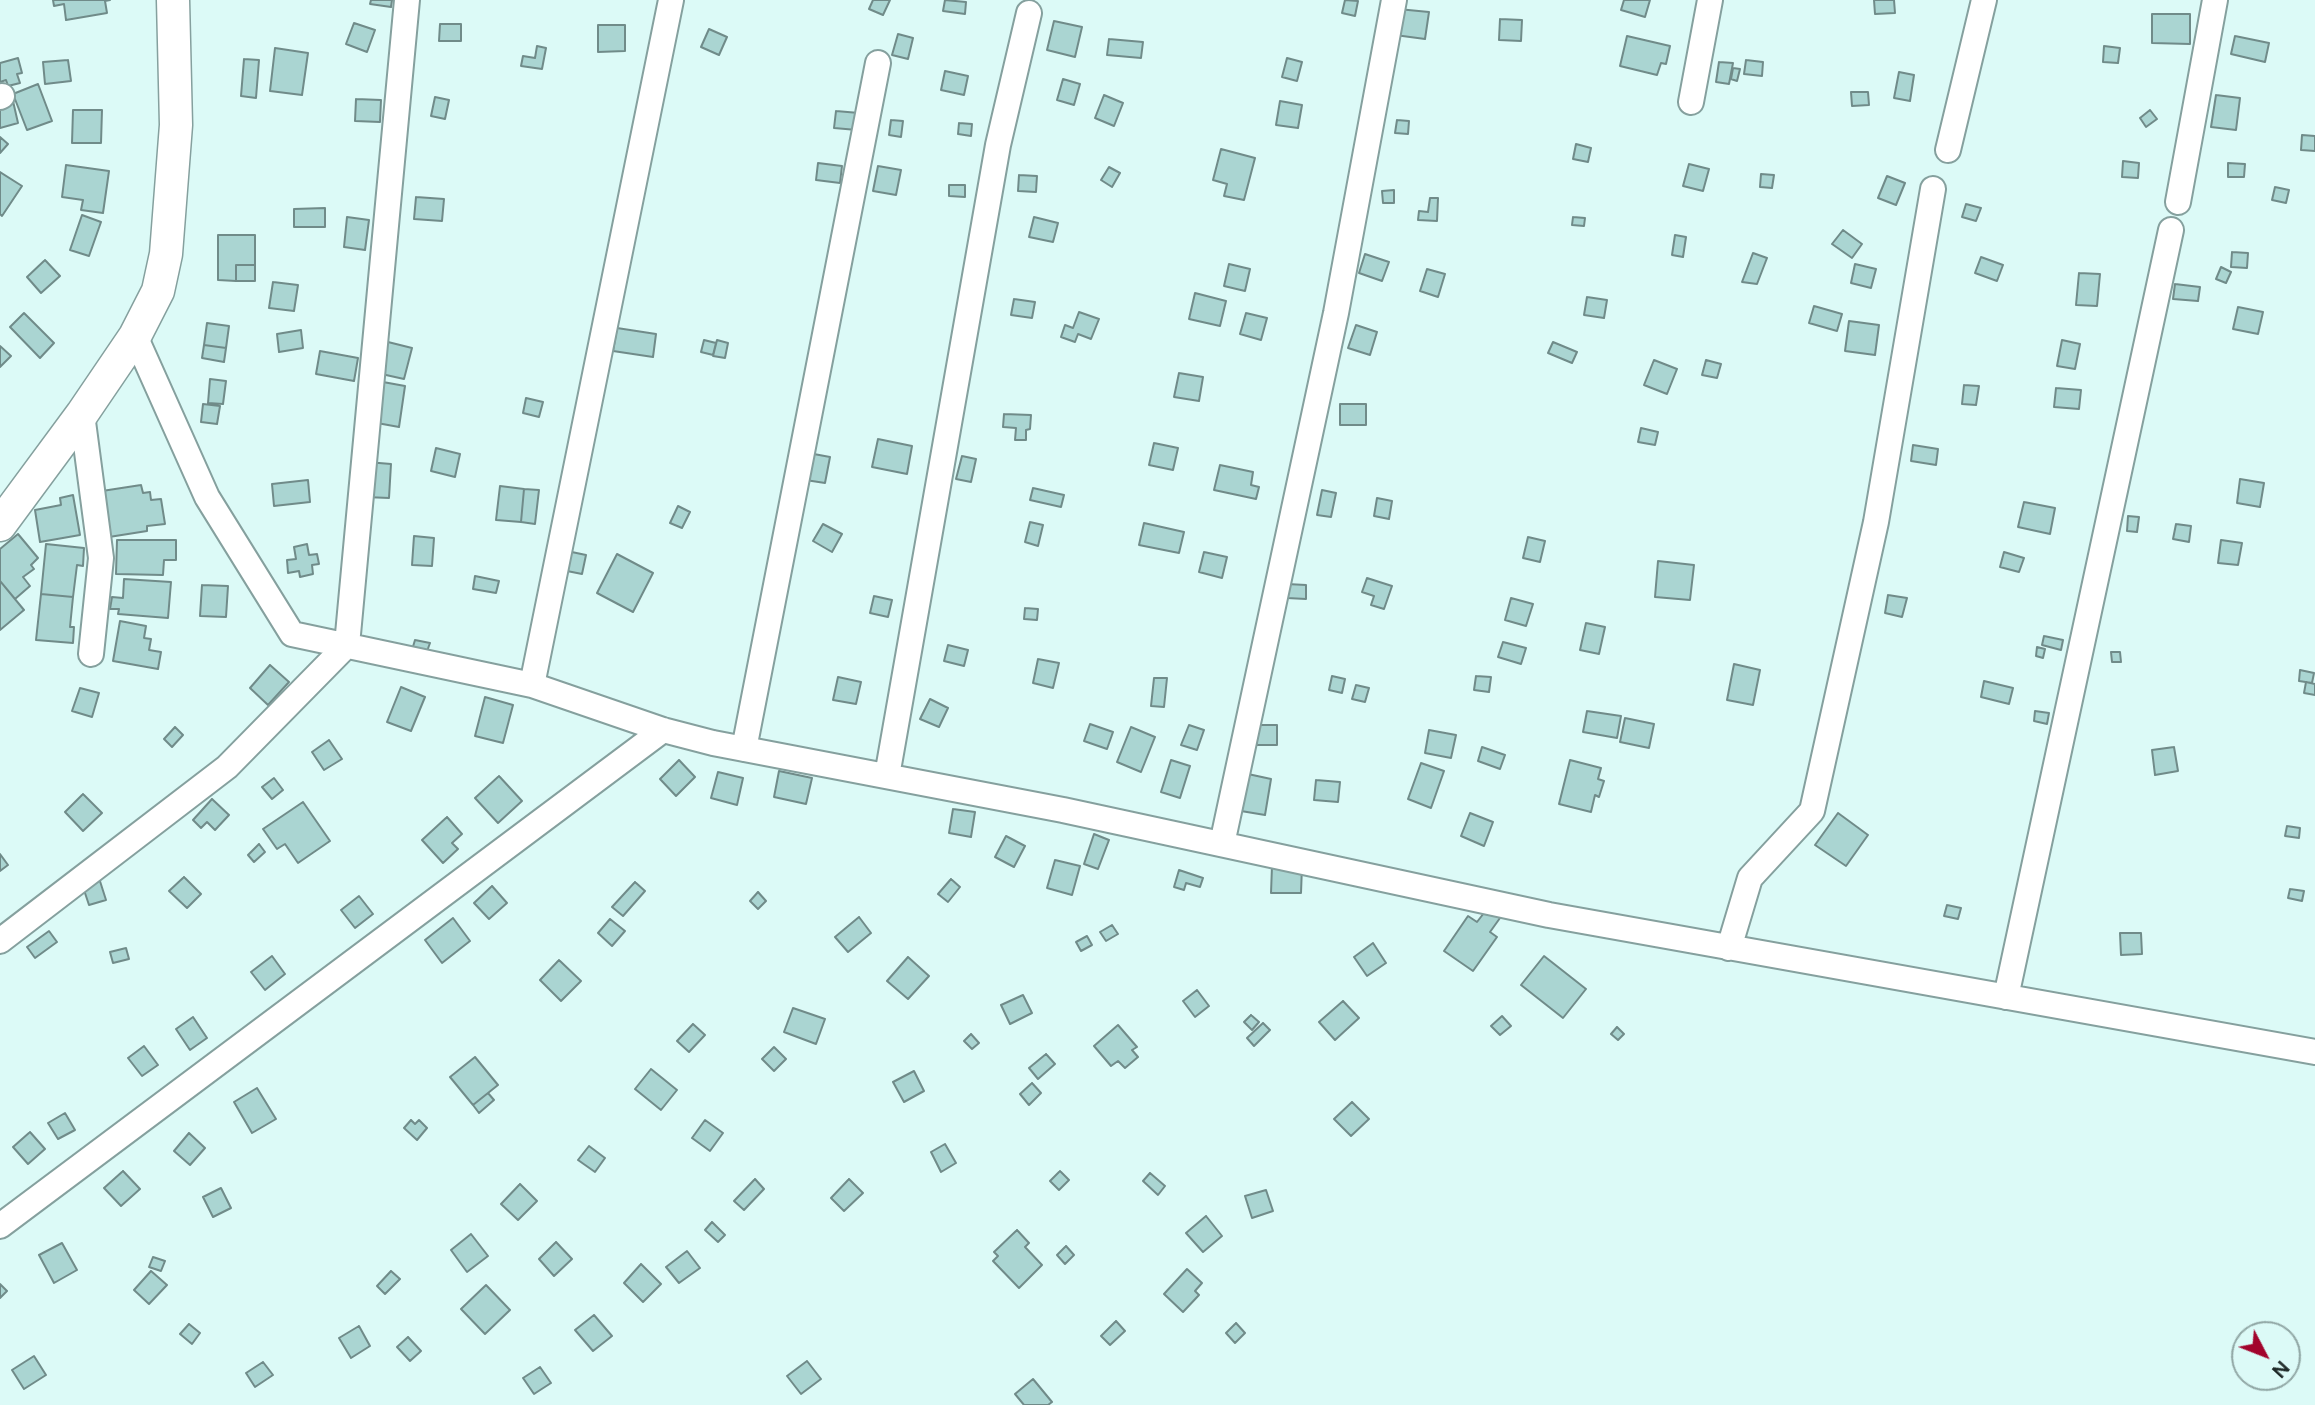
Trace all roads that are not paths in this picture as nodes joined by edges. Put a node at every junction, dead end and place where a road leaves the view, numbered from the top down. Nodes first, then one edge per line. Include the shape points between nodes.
1 (173, 0) edge
2 (407, 0) edge
3 (671, 0) edge
4 (1394, 0) edge
5 (1710, 0) edge
6 (1984, 0) edge
7 (2215, 0) edge
8 (1029, 13) dead end
9 (878, 63) dead end
10 (1691, 102) dead end
11 (1948, 150) dead end
12 (1933, 189) dead end
13 (2178, 202) dead end
14 (2171, 230) dead end
15 (135, 336) junction
16 (82, 414) junction
17 (5, 508) edge
18 (347, 645) junction
19 (91, 654) dead end
20 (532, 685) junction
21 (663, 730) junction
22 (744, 750) junction
23 (887, 776) junction
24 (1222, 844) junction
25 (0, 941) edge
26 (1729, 948) junction
27 (2006, 997) junction
28 (2315, 1052) edge
29 (0, 1226) edge

1 - 15 street via 176,125 166,254 158,291
2 - 18 street
3 - 20 street
4 - 24 street via 1336,313
5 - 10 street
6 - 11 street
7 - 13 street
8 - 23 street via 998,145
9 - 22 street
12 - 26 street via 1876,522 1812,811 1750,878
14 - 27 street
15 - 16 street
15 - 18 street via 207,497 292,634
16 - 17 street
16 - 19 street via 102,558
18 - 20 street
18 - 25 street via 227,767
20 - 21 street
21 - 22 street
21 - 29 street
22 - 23 street
23 - 24 street
24 - 26 street via 1549,915
26 - 27 street
27 - 28 street

